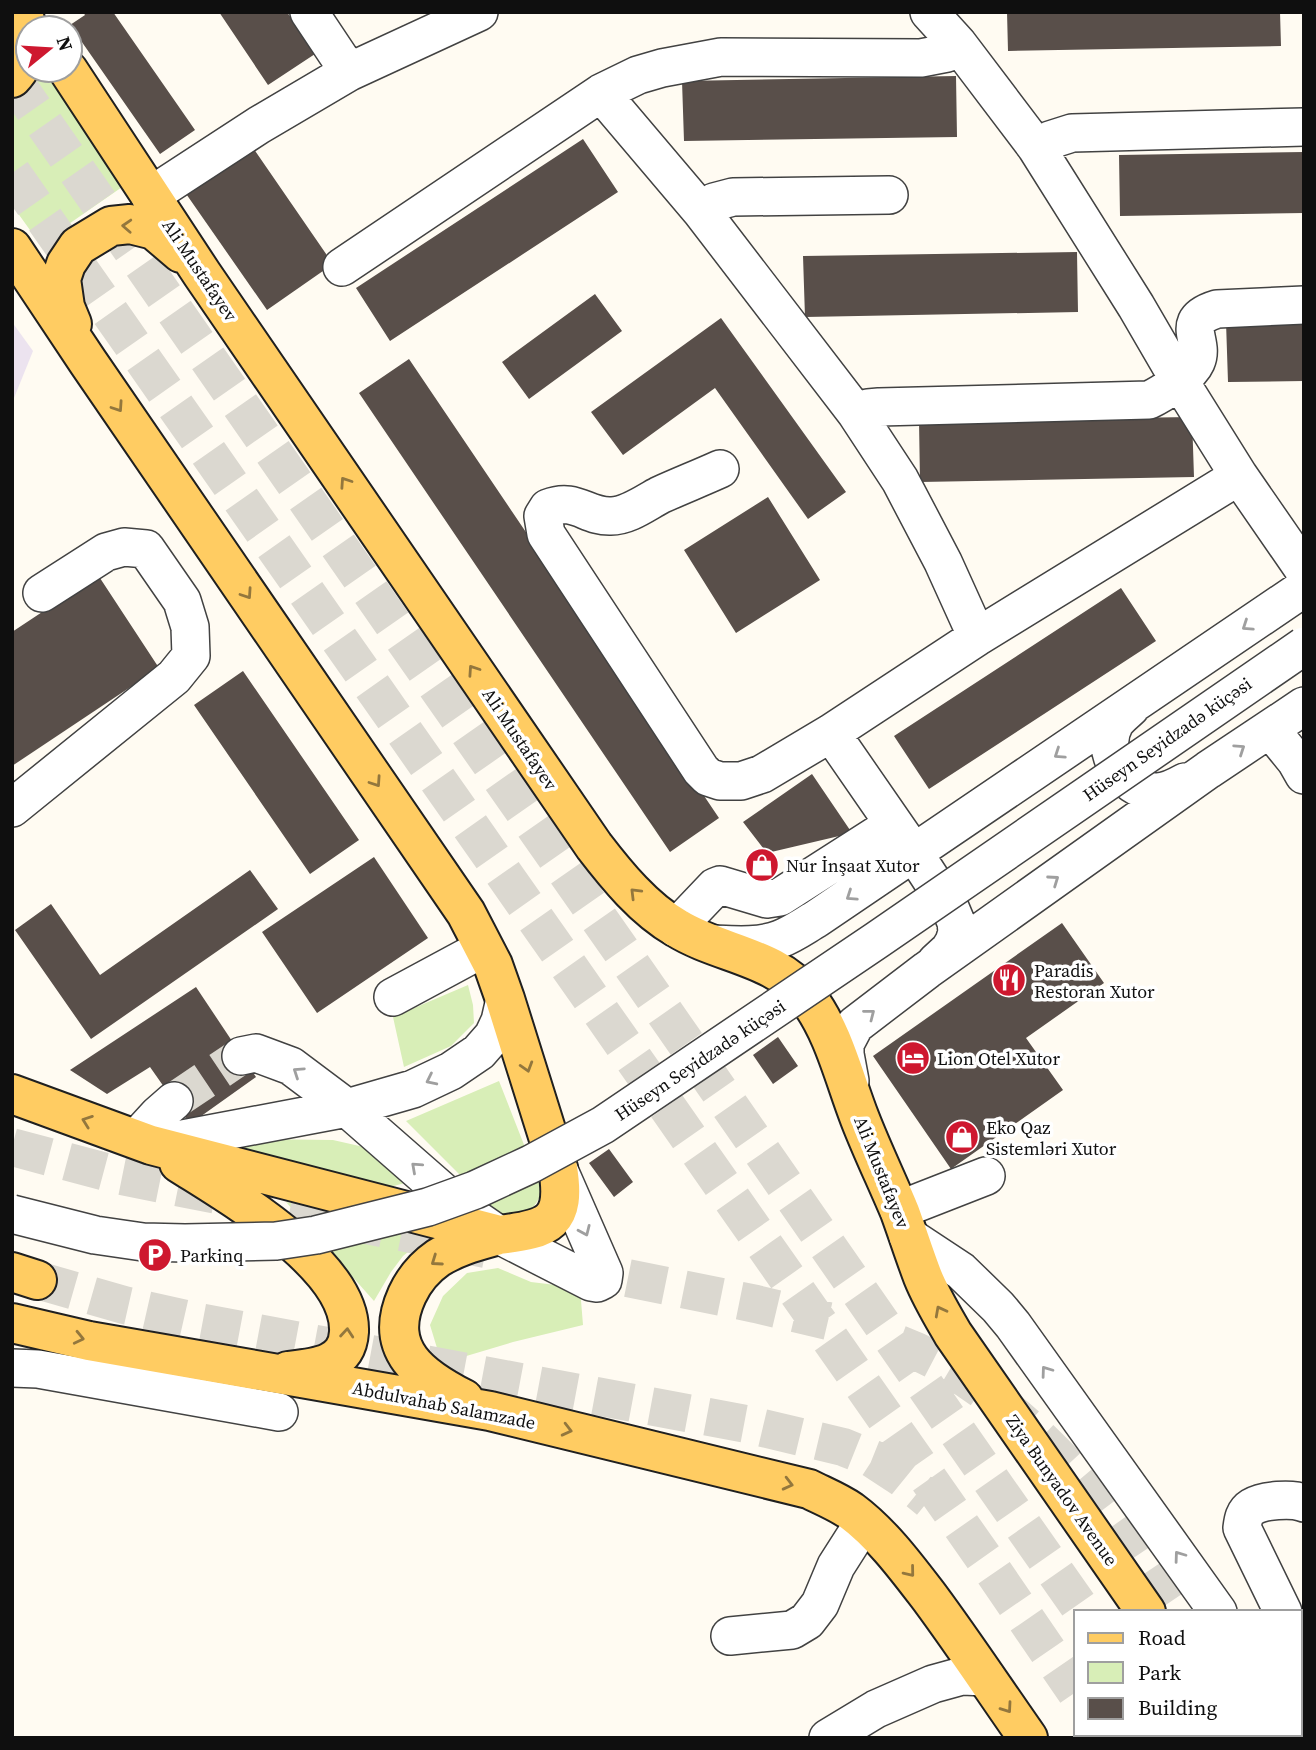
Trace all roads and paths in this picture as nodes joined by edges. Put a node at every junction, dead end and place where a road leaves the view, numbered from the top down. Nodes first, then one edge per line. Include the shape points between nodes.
1 (23, 12) edge
2 (309, 12) edge
3 (479, 12) edge
4 (929, 12) edge
5 (958, 44) junction
6 (349, 72) junction
7 (12, 78) edge
8 (77, 84) edge
9 (601, 93) junction
10 (1304, 127) edge
11 (1037, 147) junction
12 (889, 195) dead end
13 (150, 196) junction
14 (701, 211) junction
15 (12, 248) edge
16 (342, 267) dead end
17 (202, 274) junction
18 (1304, 305) edge
19 (88, 362) junction
20 (1179, 380) junction
21 (856, 413) junction
22 (720, 469) dead end
23 (1240, 476) junction
24 (1304, 570) edge
25 (1304, 588) edge
26 (42, 593) dead end
27 (977, 637) junction
28 (1304, 646) edge
29 (1150, 691) junction
30 (1304, 706) edge
31 (1270, 729) junction
32 (831, 733) junction
33 (1208, 770) junction
34 (1304, 775) edge
35 (12, 808) edge
36 (904, 838) junction
37 (692, 936) junction
38 (484, 948) junction
39 (927, 970) junction
40 (393, 996) dead end
41 (506, 999) junction
42 (241, 1056) tunnel mouth
43 (12, 1094) edge
44 (174, 1101) tunnel mouth
45 (347, 1108) junction
46 (860, 1119) junction
47 (144, 1142) junction
48 (558, 1168) junction
49 (986, 1176) dead end
50 (12, 1214) edge
51 (904, 1223) junction
52 (499, 1235) junction
53 (12, 1323) edge
54 (12, 1368) edge
55 (978, 1368) joint
56 (275, 1373) junction
57 (279, 1412) dead end
58 (490, 1412) junction
59 (1304, 1503) edge
60 (864, 1522) junction
61 (1145, 1610) edge
62 (1217, 1610) edge
63 (1282, 1610) edge
64 (730, 1636) dead end
65 (986, 1677) junction
66 (828, 1738) edge
67 (1028, 1738) edge

1 - 7 main road via 27,57
2 - 6 street
3 - 6 street
4 - 5 street
5 - 9 street via 947,53 921,58 721,57 638,75
5 - 11 street
6 - 13 street
8 - 13 main road, Ali Mustafayev
9 - 14 street
9 - 16 street
10 - 11 street via 1072,133
11 - 20 street
12 - 14 street via 733,197
13 - 17 main road, Ali Mustafayev
14 - 21 street
15 - 19 main road
17 -> 19 main road via 154,230 130,224 111,226 78,246 61,279 65,307
37 -> 17 main road, Ali Mustafayev via 638,896 594,846
18 - 20 street via 1203,313 1195,332 1198,357
19 -> 38 main road via 466,913
20 - 21 street via 1149,400 879,407
20 - 23 street
21 - 27 street via 900,480
22 - 32 street via 623,514 599,515 560,503 548,508 544,516 546,534 708,777 741,780 762,774
23 - 24 street
23 - 27 street
25 -> 29 street
26 - 35 street via 106,552 124,547 146,549 182,601 190,626 191,656 174,677
27 - 32 street
28 - 50 street, Hüseyn Seyidzadə küçəsi, bridge via 603,1125 475,1190 428,1207 276,1241 144,1242
29 - 33 street via 1116,721 1110,734 1118,769 1130,783 1155,792
29 -> 36 street
30 - 31 street
33 -> 31 street
31 - 34 street
32 - 36 street
39 -> 33 street
36 -> 37 street via 816,919 780,939 742,946
36 - 37 street via 780,897 767,899 715,887
36 - 39 street via 956,922 954,942
37 - 46 main road, Ali Mustafayev via 778,970 806,996 833,1045
38 - 40 street
38 - 41 main road
46 -> 39 street via 846,1061 848,1036 855,1025
41 -> 45 street via 500,1021 479,1052 413,1089
41 -> 48 main road
45 -> 42 street via 291,1066 256,1053
47 -> 43 main road
44 - 47 street via 158,1115
45 - 47 street
52 -> 45 street via 467,1213
46 - 51 main road, Ali Mustafayev
47 - 52 main road
56 -> 47 main road via 327,1364 343,1352 349,1325 337,1293 298,1246 262,1216
48 - 52 main road via 561,1194 556,1214 538,1228
48 -> 52 street via 604,1273 603,1280 591,1282
49 - 51 street
55 -> 51 main road, Ali Mustafayev via 939,1311
62 -> 51 street via 1013,1325 961,1271
52 -> 58 main road via 455,1249 425,1269 411,1287 399,1319 403,1346 413,1364 437,1385
53 -> 56 main road, Abdulvahab Salamzade
54 - 57 street
55 - 61 main road, Ziya Bunyadov Avenue
56 - 58 main road, Abdulvahab Salamzade
58 -> 60 main road, Abdulvahab Salamzade via 809,1489
59 - 63 street via 1264,1503 1250,1508 1244,1517 1242,1528
60 - 64 street via 807,1621 792,1630
60 -> 65 main road, Abdulvahab Salamzade via 912,1574
65 - 66 street via 962,1676 933,1684 876,1709
65 -> 67 main road

